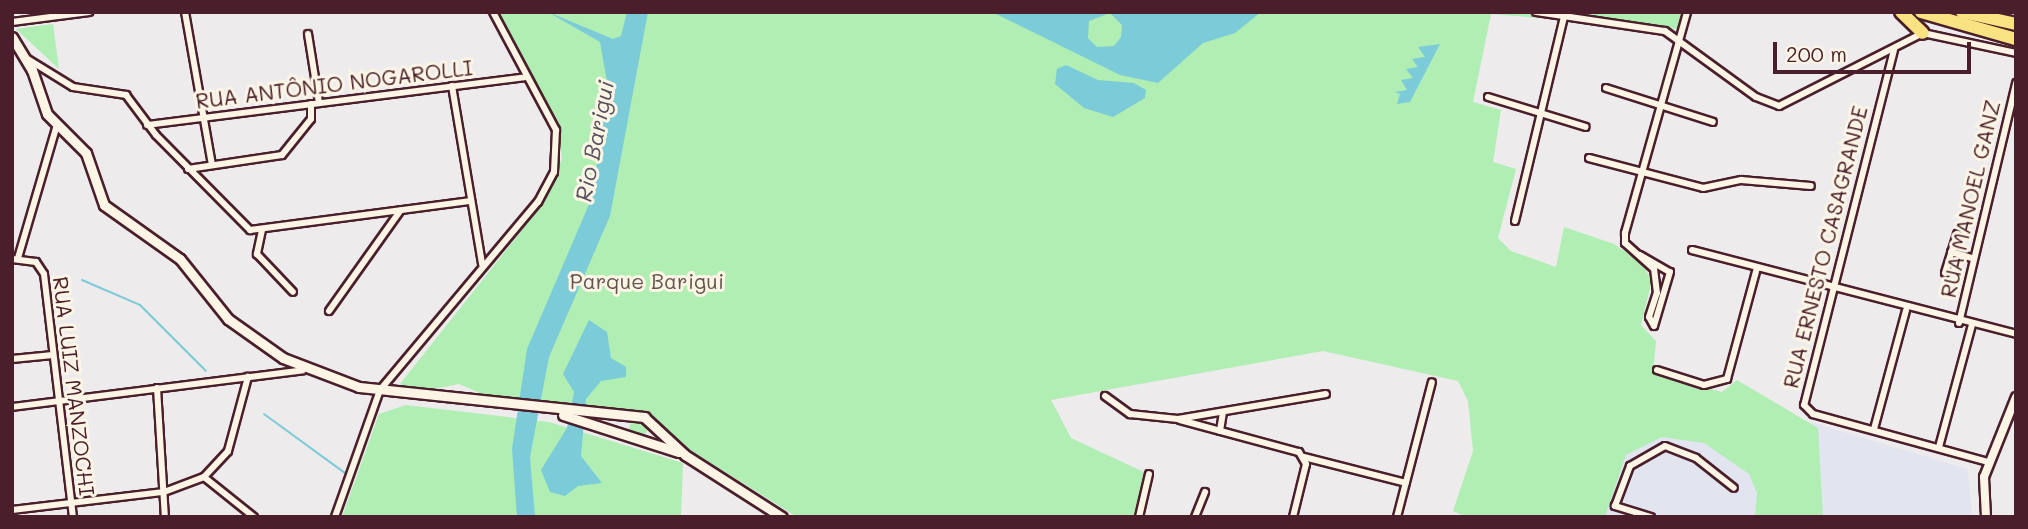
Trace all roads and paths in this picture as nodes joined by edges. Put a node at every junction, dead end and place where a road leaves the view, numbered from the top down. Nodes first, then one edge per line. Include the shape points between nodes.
1 (89, 12) edge
2 (185, 12) edge
3 (493, 12) edge
4 (1536, 12) edge
5 (1687, 12) edge
6 (1901, 12) edge
7 (1921, 12) edge
8 (1962, 12) edge
9 (43, 15) edge
10 (1564, 17) junction
11 (12, 22) edge
12 (2016, 24) edge
13 (1923, 33) junction
14 (308, 34) dead end
15 (12, 37) edge
16 (1678, 39) junction
17 (2016, 39) edge
18 (1894, 50) junction
19 (2016, 53) edge
20 (26, 58) junction
21 (525, 77) junction
22 (2016, 83) edge
23 (452, 86) junction
24 (1606, 88) dead end
25 (1488, 97) dead end
26 (315, 104) junction
27 (1660, 105) junction
28 (1542, 114) junction
29 (204, 118) junction
30 (1713, 122) dead end
31 (57, 125) junction
32 (147, 125) junction
33 (1586, 127) dead end
34 (1589, 158) dead end
35 (212, 165) junction
36 (188, 169) junction
37 (1642, 171) junction
38 (1811, 186) dead end
39 (471, 201) junction
40 (400, 211) junction
41 (1515, 220) dead end
42 (262, 230) junction
43 (1956, 234) dead end
44 (1692, 250) dead end
45 (1951, 252) junction
46 (1640, 255) junction
47 (1972, 258) junction
48 (15, 259) edge
49 (482, 264) junction
50 (1758, 268) junction
51 (1945, 273) dead end
52 (1831, 286) junction
53 (293, 292) dead end
54 (1906, 310) junction
55 (329, 311) dead end
56 (1959, 323) junction
57 (1972, 325) junction
58 (2016, 334) edge
59 (53, 355) junction
60 (12, 359) edge
61 (303, 370) junction
62 (1657, 370) dead end
63 (248, 377) junction
64 (1432, 382) dead end
65 (157, 388) junction
66 (380, 390) junction
67 (1325, 394) dead end
68 (1105, 397) dead end
69 (2016, 397) edge
70 (59, 401) junction
71 (12, 407) edge
72 (1223, 412) junction
73 (635, 416) junction
74 (589, 418) junction
75 (1178, 419) junction
76 (652, 428) junction
77 (1874, 429) junction
78 (1220, 431) junction
79 (625, 435) junction
80 (642, 443) junction
81 (1939, 447) junction
82 (685, 455) junction
83 (1304, 457) junction
84 (1989, 462) junction
85 (1149, 474) dead end
86 (204, 477) junction
87 (1406, 483) junction
88 (1734, 488) dead end
89 (164, 492) junction
90 (1205, 492) dead end
91 (71, 503) junction
92 (12, 510) edge
93 (73, 517) edge
94 (165, 517) edge
95 (254, 517) edge
96 (335, 517) edge
97 (782, 517) edge
98 (1139, 517) edge
99 (1195, 517) edge
100 (1293, 517) edge
101 (1397, 517) edge
102 (1651, 517) edge
103 (1986, 517) edge

1 - 9 street
2 - 29 street
3 - 21 street
4 - 10 street
5 - 16 street
6 - 13 highway
7 - 17 highway
8 - 12 highway
9 - 11 street
10 - 16 street via 1645,25
10 - 28 street
13 - 18 street
13 - 19 street
14 - 26 street
15 - 20 main road
16 - 18 street via 1756,97 1779,106 1836,72
16 - 27 street
18 - 52 street, RUA ERNESTO CASAGRANDE
20 - 31 main road
20 - 32 street via 73,87 121,92
21 - 23 street, RUA ANTÔNIO NOGAROLLI
21 - 49 street via 556,130 557,161 538,202
22 - 47 street, RUA MANOEL GANZ
23 - 26 street, RUA ANTÔNIO NOGAROLLI
23 - 39 street
24 - 27 street
25 - 28 street
26 - 29 street, RUA ANTÔNIO NOGAROLLI
26 - 35 street via 311,119 286,152
27 - 30 street
27 - 37 street
28 - 33 street
28 - 41 street
29 - 32 street, RUA ANTÔNIO NOGAROLLI
29 - 35 street
31 - 48 street
31 - 61 main road via 83,147 95,191 109,211 180,259 236,326
32 - 36 street
34 - 37 street
35 - 36 street
36 - 42 street via 250,230
37 - 38 street via 1693,186 1741,180
37 - 46 street via 1625,243
39 - 40 street
39 - 49 street
40 - 42 street
40 - 55 street
42 - 53 street via 257,254
43 - 45 street
44 - 50 street
45 - 47 street
45 - 51 street
46 - 46 street via 1657,279 1649,317 1654,326 1670,272
47 - 56 street, RUA MANOEL GANZ
48 - 59 street, RUA LUIZ MANZOCHI via 36,262 44,274
49 - 66 street
50 - 52 street
50 - 62 street via 1730,371 1712,385
52 - 54 street
52 - 77 street, RUA ERNESTO CASAGRANDE via 1804,399 1808,410
54 - 56 street
54 - 77 street
56 - 57 street
57 - 58 street
57 - 81 street
59 - 60 street
59 - 70 street, RUA LUIZ MANZOCHI
61 - 63 street
61 - 66 main road
63 - 65 street
63 - 86 street via 228,451
64 - 87 street
65 - 70 street
65 - 89 street
66 - 74 main road
66 - 96 street
67 - 72 street
68 - 75 street via 1130,414
69 - 84 street
70 - 71 street
70 - 91 street, RUA LUIZ MANZOCHI
72 - 75 street
72 - 78 street
73 - 74 main road
73 - 76 main road
73 - 79 main road via 626,423
74 - 79 main road
75 - 78 street
76 - 80 main road
76 - 82 main road
77 - 81 street
78 - 83 street
79 - 80 main road
80 - 82 main road
81 - 84 street
82 - 97 main road
83 - 87 street
83 - 100 street
84 - 103 street via 1982,495
85 - 98 street
86 - 89 street
86 - 95 street
87 - 101 street
88 - 102 street via 1696,458 1665,446 1630,466 1615,506
89 - 91 street
89 - 94 street
90 - 99 street
91 - 92 street
91 - 93 street, RUA LUIZ MANZOCHI

